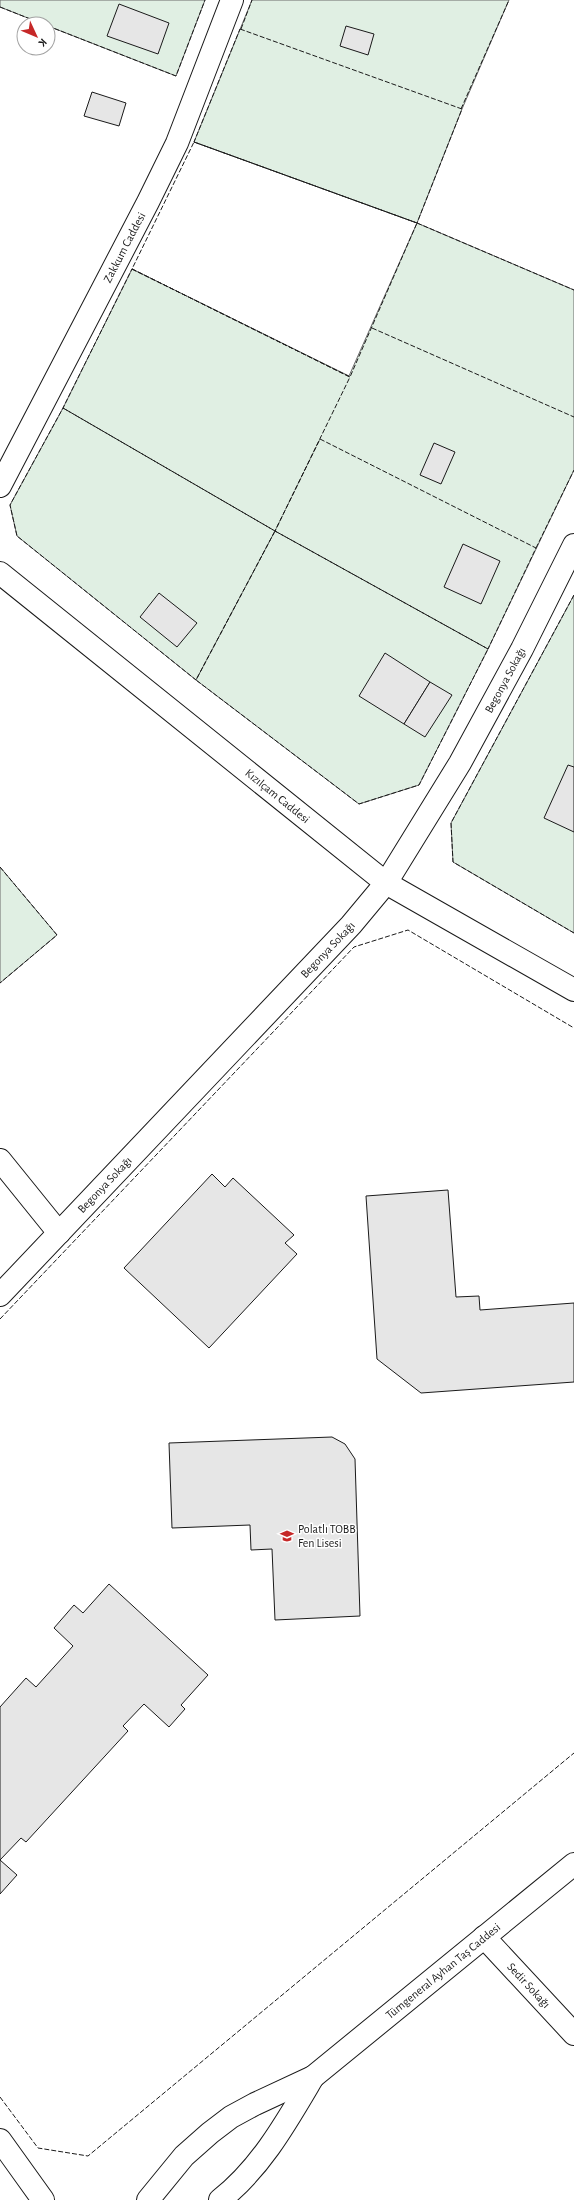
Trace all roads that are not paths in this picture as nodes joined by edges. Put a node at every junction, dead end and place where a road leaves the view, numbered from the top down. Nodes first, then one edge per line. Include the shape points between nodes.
1 (232, 0) edge
2 (0, 486) edge
3 (574, 545) edge
4 (0, 573) edge
5 (386, 884) junction
6 (574, 990) edge
7 (0, 1160) edge
8 (59, 1233) junction
9 (0, 1295) edge
10 (574, 1864) edge
11 (484, 1937) junction
12 (574, 2034) edge
13 (313, 2077) junction
14 (0, 2140) edge
15 (43, 2200) edge
16 (148, 2200) edge
17 (220, 2200) edge

1 - 2 street, Zakkum Caddesi via 177,143 152,196
3 - 5 street, Begonya Sokağı via 460,763
4 - 5 street, Kızılçam Caddesi
5 - 6 street, Kızılçam Caddesi
5 - 8 street, Begonya Sokağı via 351,925
7 - 8 street
8 - 9 street, Begonya Sokağı
10 - 11 street, Tümgeneral Ayhan Taş Caddesi
11 - 12 street, Sedir Sokağı
11 - 13 street, Tümgeneral Ayhan Taş Caddesi
13 - 16 street, Tümgeneral Ayhan Taş Caddesi via 231,2117 184,2156
13 - 17 street, Tümgeneral Ayhan Taş Caddesi via 280,2132 246,2176
14 - 15 street

